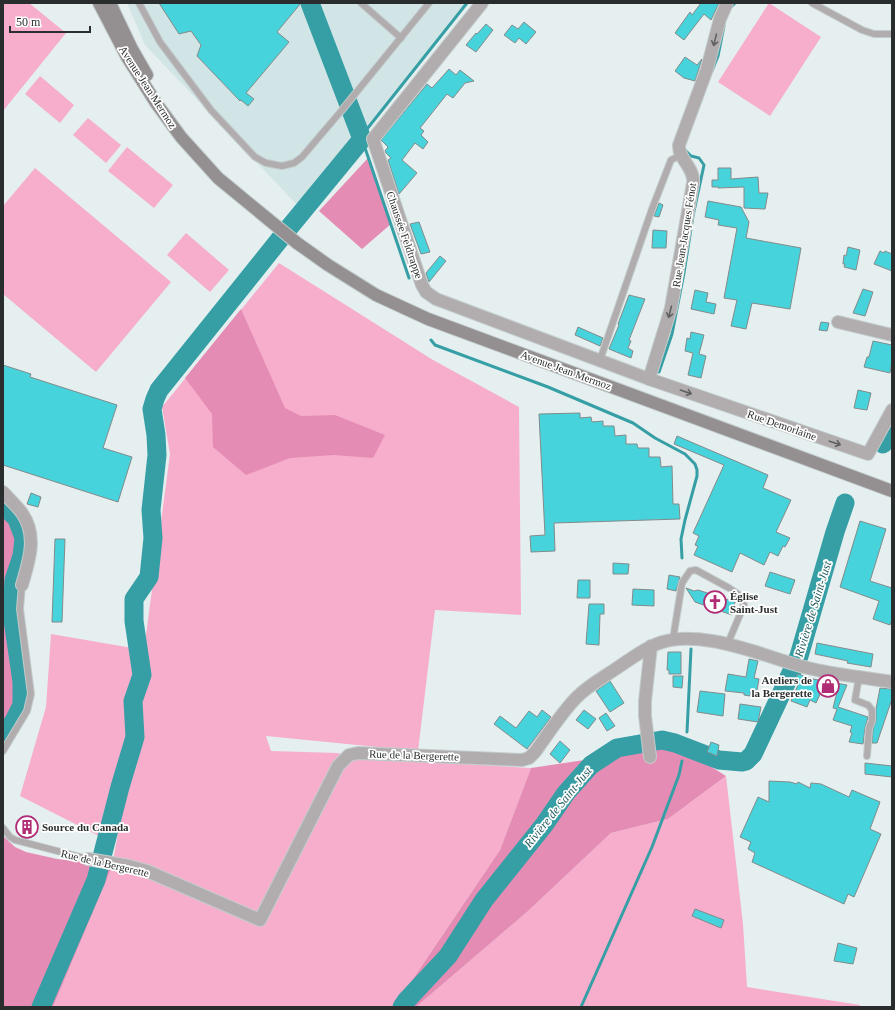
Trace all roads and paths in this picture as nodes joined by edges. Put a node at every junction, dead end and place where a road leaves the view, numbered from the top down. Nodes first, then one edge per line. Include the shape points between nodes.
1 (99, 3) edge
2 (110, 3) edge
3 (139, 3) edge
4 (361, 3) edge
5 (430, 3) edge
6 (482, 3) edge
7 (727, 3) edge
8 (812, 3) edge
9 (892, 34) edge
10 (401, 38) junction
11 (681, 155) junction
12 (259, 212) junction
13 (838, 322) dead end
14 (892, 335) edge
15 (600, 360) junction
16 (649, 379) junction
17 (892, 410) edge
18 (892, 491) edge
19 (3, 492) edge
20 (22, 585) joint
21 (673, 639) junction
22 (728, 644) junction
23 (651, 646) junction
24 (859, 677) junction
25 (891, 680) edge
26 (648, 747) dead end
27 (3, 751) edge
28 (867, 756) dead end
29 (3, 828) edge
30 (88, 859) joint

1 - 12 main road, Avenue Jean Mermoz via 136,73 173,127 218,178
2 - 12 main road, Avenue Jean Mermoz via 141,65 177,122
3 - 10 lane via 160,42 207,106 250,153 277,166 294,163 302,157
4 - 10 lane
5 - 10 lane
6 - 15 street, Chaussée Feldtrappe via 373,138 426,292 442,301
7 -> 11 street via 720,19 707,69 678,148
8 - 9 lane via 862,30 874,34
11 - 15 lane via 670,160
11 -> 16 street, Rue Jean-Jacques Fénot via 693,175 694,183 671,308
12 - 18 main road, Avenue Jean Mermoz via 297,244 328,265 402,308
13 - 14 street
15 - 16 street, Chaussée Feldtrappe
16 -> 17 street, Rue Demorlaine via 868,454
19 - 20 street via 24,516 31,536 30,556
20 - 27 lane via 21,617 31,694 27,711
21 - 22 street, Rue de la Bergerette via 700,639
21 - 22 lane via 682,583 690,571 696,570 738,594 744,605
21 - 23 street, Rue de la Bergerette
22 - 24 street, Rue de la Bergerette via 803,667
23 - 26 street via 645,702
23 - 30 street, Rue de la Bergerette via 586,689 529,758 522,760 358,753 349,755 338,766 260,920 147,871
24 - 25 street, Rue de la Bergerette
24 - 28 lane via 855,700 871,707 873,713
29 - 30 lane, Rue de la Bergerette via 15,840

